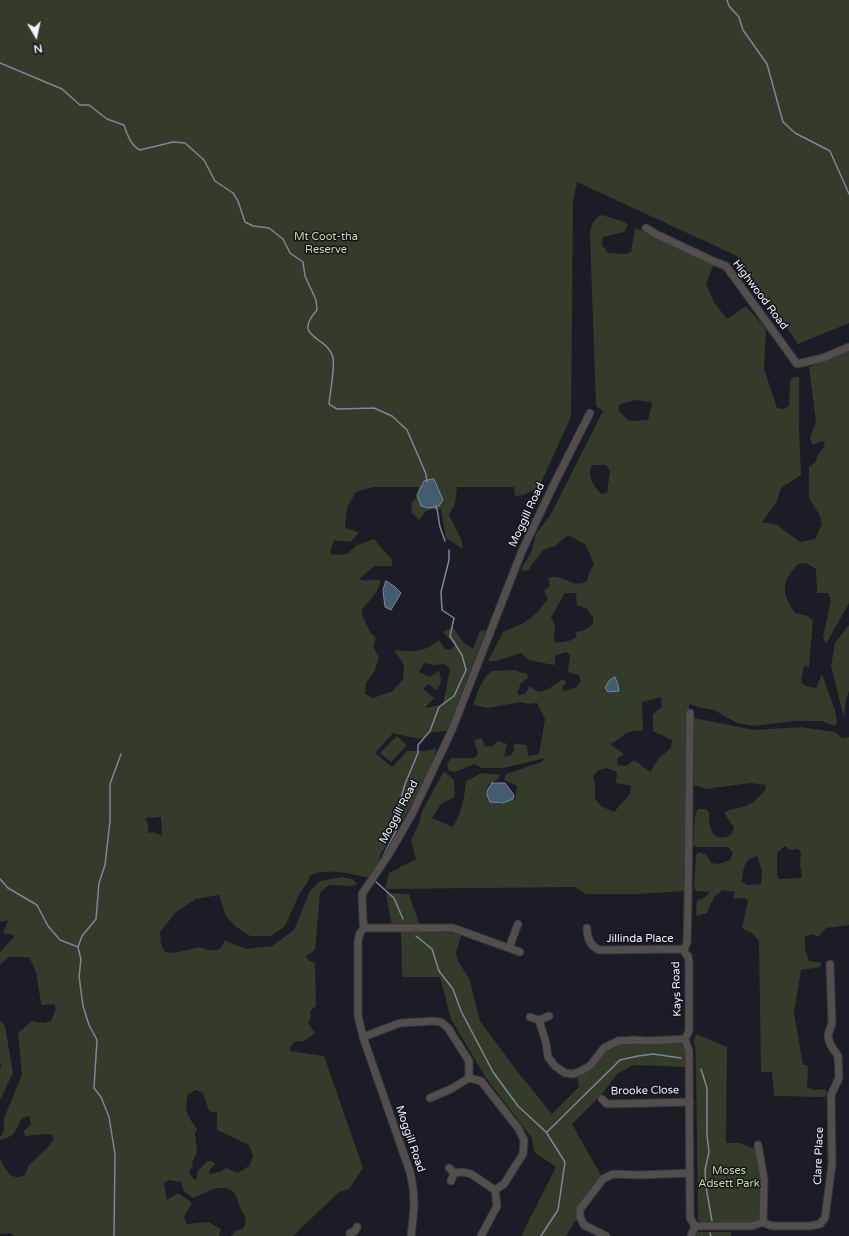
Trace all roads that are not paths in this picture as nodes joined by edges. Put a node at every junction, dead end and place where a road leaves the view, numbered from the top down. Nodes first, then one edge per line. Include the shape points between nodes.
1 (646, 228) dead end
2 (849, 347) edge
3 (590, 413) dead end
4 (690, 713) dead end
5 (518, 924) dead end
6 (364, 928) junction
7 (587, 928) dead end
8 (509, 948) junction
9 (684, 950) junction
10 (520, 952) dead end
11 (830, 964) dead end
12 (549, 1016) dead end
13 (530, 1017) dead end
14 (539, 1020) junction
15 (363, 1037) junction
16 (685, 1039) junction
17 (469, 1078) junction
18 (429, 1098) dead end
19 (602, 1099) dead end
20 (690, 1102) junction
21 (758, 1145) dead end
22 (690, 1173) junction
23 (451, 1174) dead end
24 (495, 1190) junction
25 (763, 1222) junction
26 (695, 1226) junction
27 (411, 1236) edge
28 (481, 1236) edge
29 (606, 1236) edge
30 (690, 1236) edge

1 - 2 street, Highwood Road via 726,266 797,364 823,358
3 - 6 street, Moggill Road via 522,551 451,732 412,814 362,894
4 - 9 street, Kays Road via 687,943
5 - 8 street
6 - 8 street via 453,928
6 - 15 street, Moggill Road via 358,941 358,1016
7 - 9 street, Jillinda Place via 593,948 599,950
8 - 10 street
9 - 16 street, Kays Road via 689,962 689,1031
11 - 25 street, Clare Place via 832,1026 828,1035 830,1044 838,1056 839,1078 831,1095 832,1164 825,1218 820,1224 810,1226 771,1225
12 - 14 street
13 - 14 street
14 - 16 street via 548,1057 569,1074 581,1072 590,1066 604,1048 618,1041
15 - 17 street via 400,1024 441,1022 448,1028 469,1061
15 - 27 street, Moggill Road via 414,1188
16 - 20 street, Kays Road via 689,1051
17 - 18 street
17 - 24 street via 481,1081 518,1128 524,1140 523,1154 504,1184
19 - 20 street, Brooke Close via 607,1104
20 - 22 street, Kays Road
21 - 25 street via 764,1179
22 - 26 street, Kays Road via 690,1218
22 - 29 street via 613,1174 603,1179 580,1209 580,1217 584,1225
23 - 24 street via 471,1174
24 - 28 street via 497,1206
25 - 26 street, Clare Place via 752,1226
26 - 30 street

